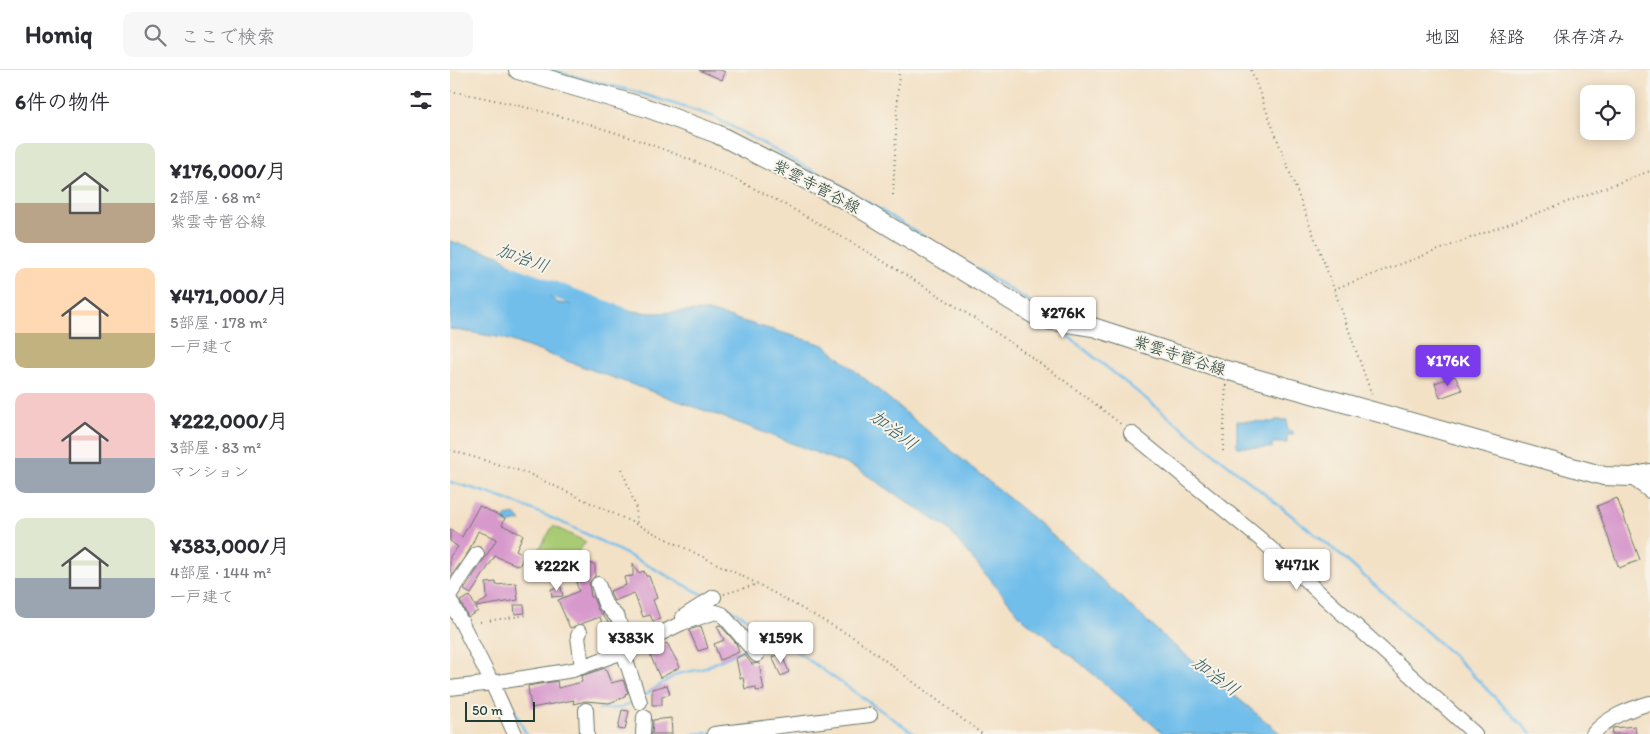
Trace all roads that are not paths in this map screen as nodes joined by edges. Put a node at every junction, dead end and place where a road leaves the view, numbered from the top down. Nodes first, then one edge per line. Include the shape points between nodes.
1 (518, 70) edge
2 (1131, 433) road end
3 (1650, 473) edge
4 (1631, 477) junction
5 (1650, 491) edge
6 (478, 554) dead end
7 (598, 584) dead end
8 (711, 599) road end
9 (451, 601) edge
10 (670, 628) junction
11 (580, 632) dead end
12 (625, 651) junction
13 (757, 655) dead end
14 (582, 667) junction
15 (492, 683) junction
16 (450, 688) edge
17 (640, 702) dead end
18 (1650, 703) edge
19 (586, 710) dead end
20 (870, 715) dead end
21 (644, 717) dead end
22 (515, 734) edge
23 (587, 734) edge
24 (643, 734) edge
25 (714, 734) edge
26 (1475, 734) edge
27 (1593, 734) edge

1 - 4 main road, 紫雲寺菅谷線 via 647,108 717,134 851,202 1041,319 1093,327 1226,370 1604,476
2 - 26 street via 1258,538
3 - 4 main road, 紫雲寺菅谷線
4 - 5 street
6 - 9 street
7 - 12 street via 605,604 618,618
8 - 10 street
9 - 15 street
10 - 12 street
10 - 13 street via 716,612 722,614
11 - 14 street
12 - 14 street
12 - 17 street
14 - 15 street
15 - 16 street
15 - 22 street
18 - 27 street via 1625,710
19 - 23 street
20 - 25 street
21 - 24 street

